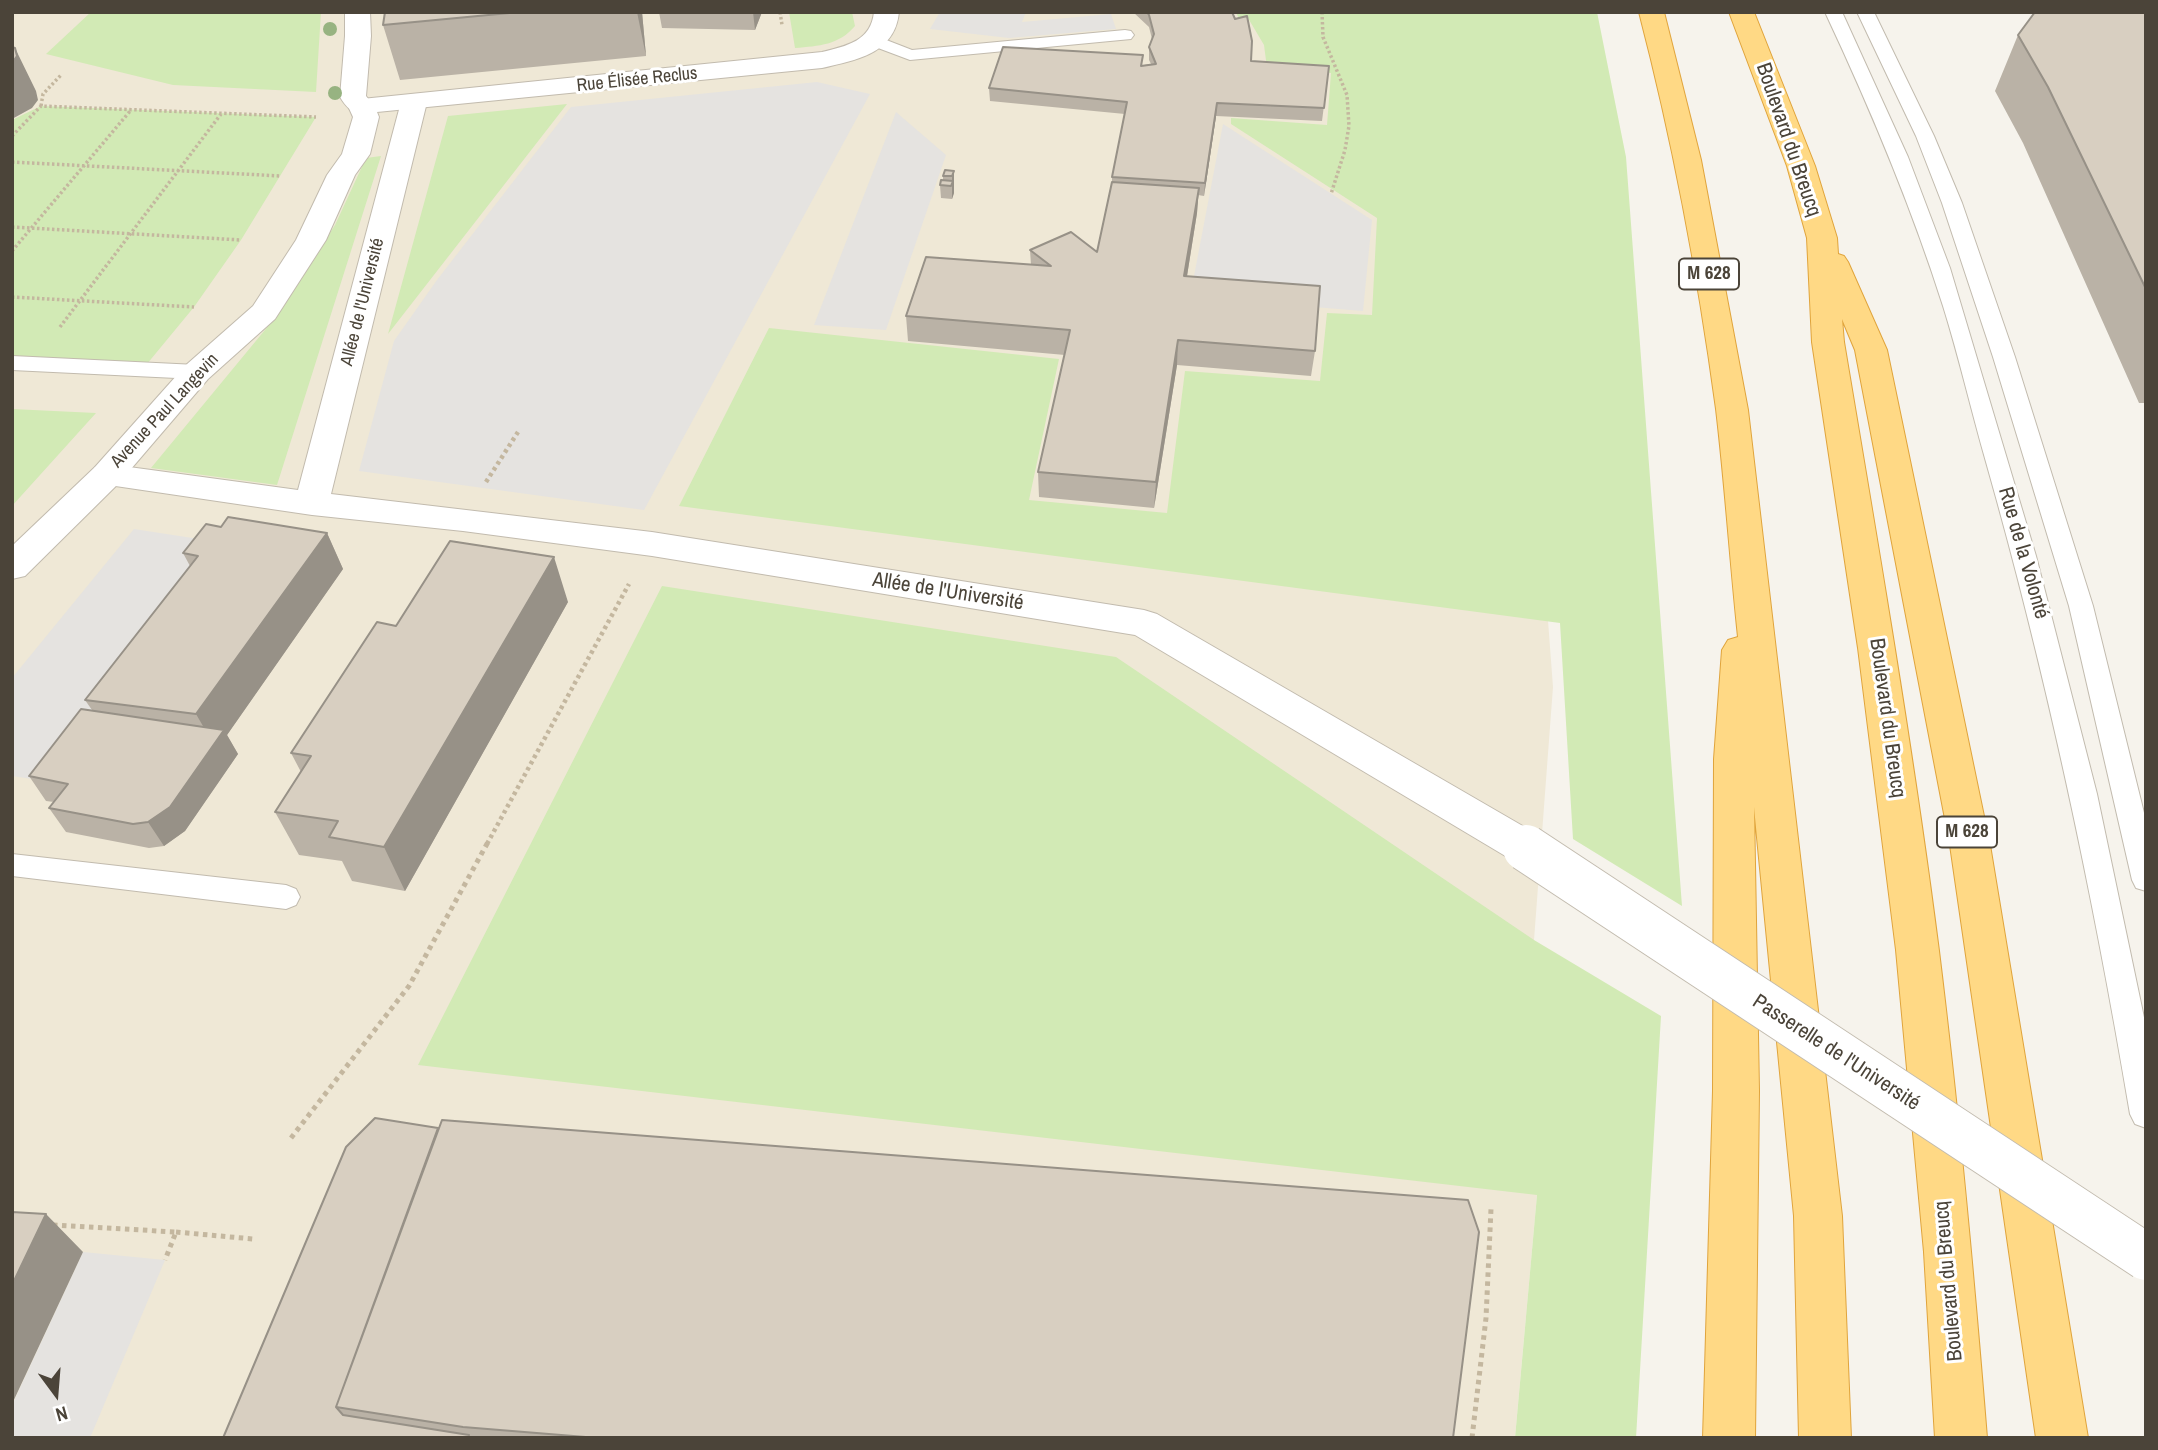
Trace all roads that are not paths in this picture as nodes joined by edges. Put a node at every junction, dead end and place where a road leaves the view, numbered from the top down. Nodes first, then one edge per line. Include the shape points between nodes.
1 (357, 12) edge
2 (887, 12) edge
3 (1651, 12) edge
4 (1741, 12) edge
5 (1833, 12) edge
6 (1865, 12) edge
7 (1125, 35) dead end
8 (876, 41) junction
9 (414, 102) junction
10 (361, 106) junction
11 (1822, 238) junction
12 (22, 364) edge
13 (197, 372) junction
14 (107, 475) junction
15 (312, 503) junction
16 (1747, 540) junction
17 (12, 567) edge
18 (1526, 848) joint
19 (12, 865) edge
20 (2146, 880) edge
21 (286, 897) dead end
22 (2146, 1114) edge
23 (2146, 1256) edge
24 (1729, 1438) edge
25 (1825, 1438) edge
26 (1961, 1438) edge
27 (2062, 1438) edge

1 - 10 street, Avenue Paul Langevin via 353,97
2 - 8 street via 887,28
3 - 16 highway, M 628 via 1712,285
4 - 11 highway, Boulevard du Breucq / M 628 via 1801,166
5 - 22 lane, Rue de la Volonté via 1881,111 1967,354 2051,656 2088,817
6 - 20 lane, Rue de la Volonté via 1952,203 2004,357 2081,606
7 - 8 lane via 910,55
8 - 9 street, Rue Élisée Reclus via 854,53 822,60
9 - 10 street, Rue Élisée Reclus
9 - 15 street, Allée de l'Université
10 - 13 street, Avenue Paul Langevin via 366,117 356,154 283,286 264,312
11 - 26 highway, Boulevard du Breucq / M 628 via 1828,342 1877,648 1917,950 1948,1252
11 - 27 highway, M 628 via 1871,350 1898,483 1970,845
12 - 13 lane
13 - 14 street, Avenue Paul Langevin
14 - 15 street, Allée de l'Université
14 - 17 street, Avenue Paul Langevin
15 - 18 street, Allée de l'Université via 652,544 1144,623
16 - 24 highway, M 628 via 1734,759 1736,1090
16 - 25 highway, M 628 via 1818,1216
18 - 23 street, Passerelle de l'Université, bridge
19 - 21 lane

